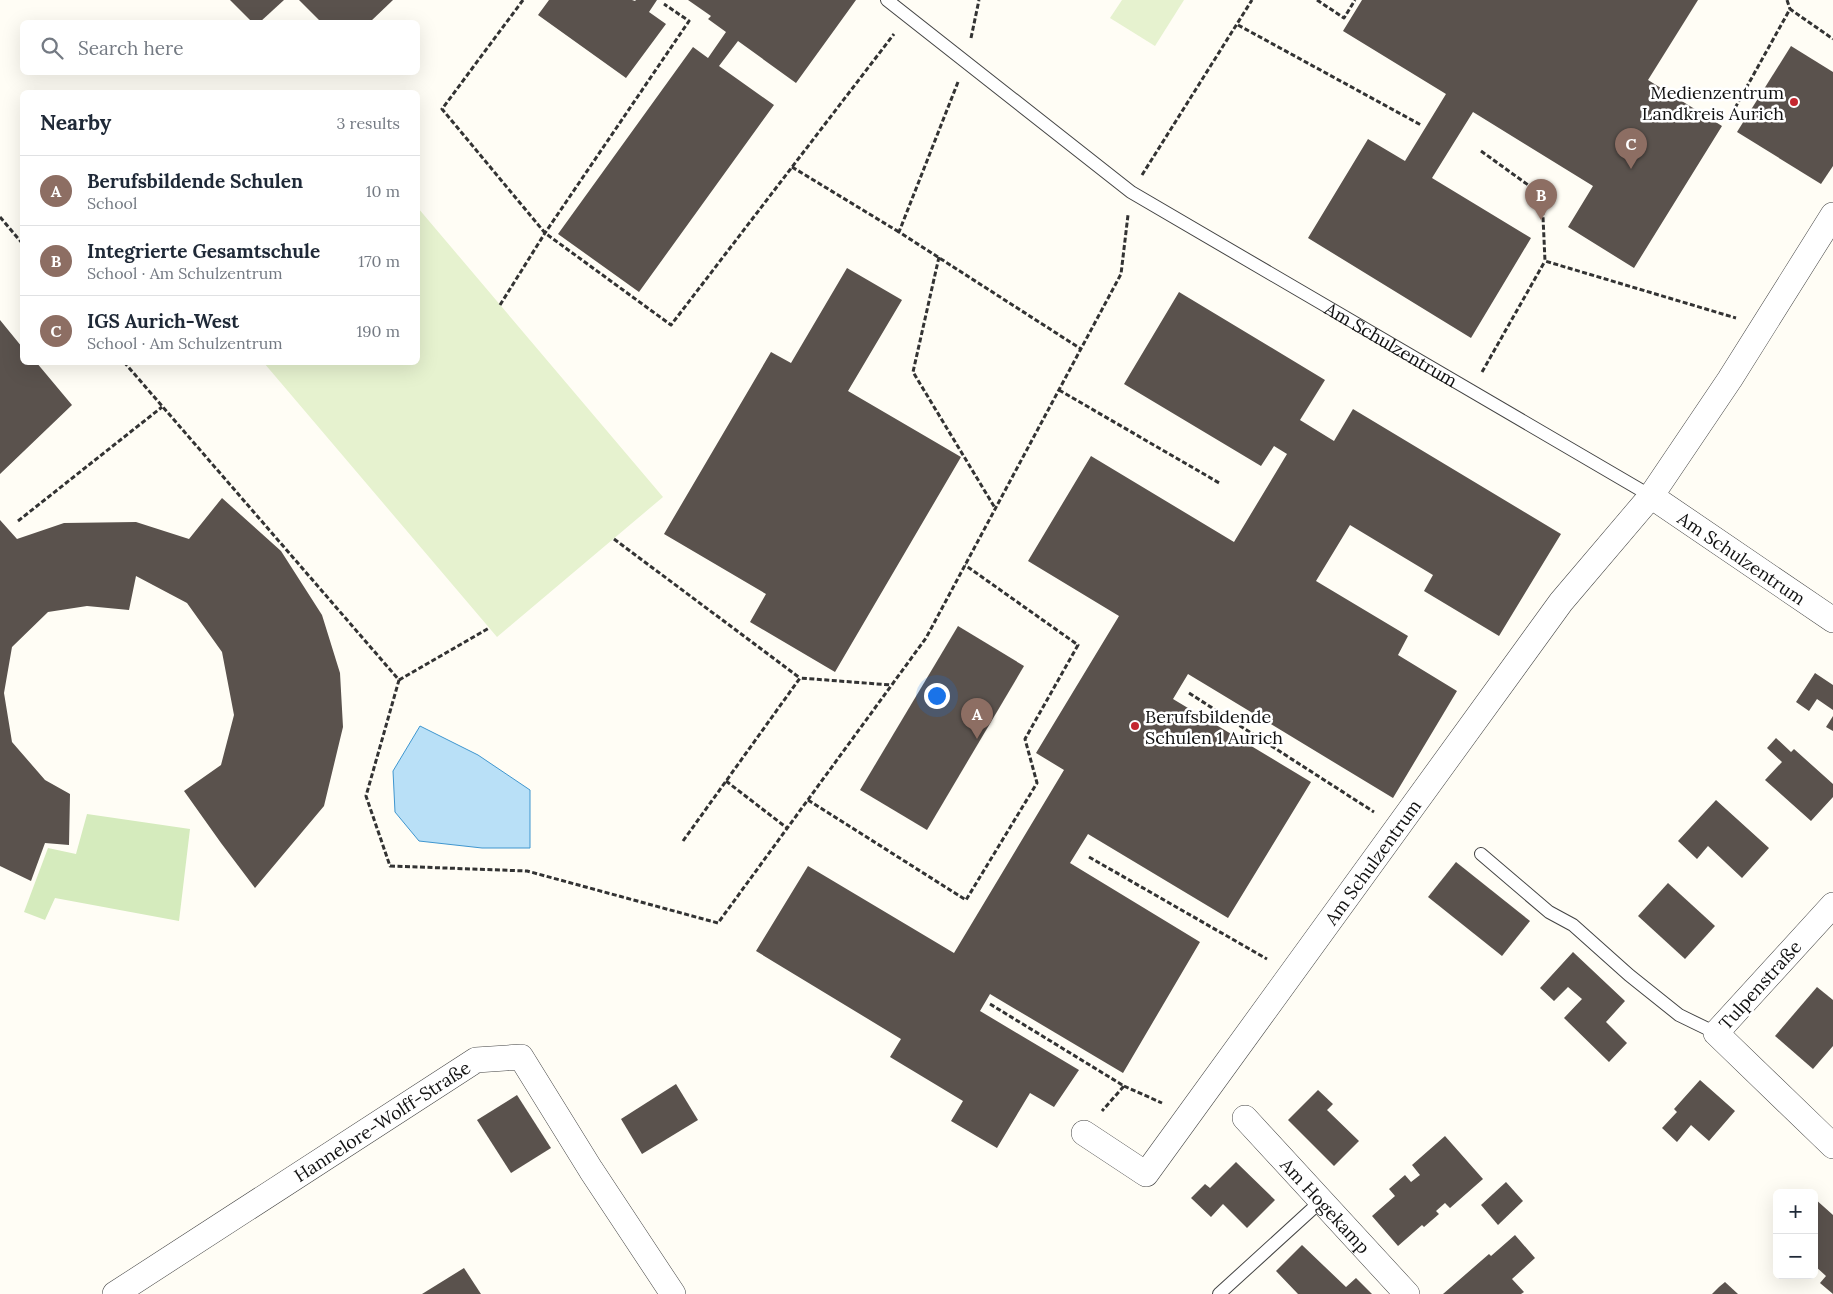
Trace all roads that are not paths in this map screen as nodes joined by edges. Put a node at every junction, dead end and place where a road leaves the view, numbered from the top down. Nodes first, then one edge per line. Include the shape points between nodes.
1 (887, 0) edge
2 (1833, 215) edge
3 (1652, 496) junction
4 (1833, 620) edge
5 (1481, 854) dead end
6 (1833, 905) edge
7 (1716, 1033) junction
8 (1245, 1118) dead end
9 (1084, 1133) road end
10 (1833, 1146) edge
11 (1321, 1201) junction
12 (115, 1294) edge
13 (673, 1294) edge
14 (1219, 1294) edge
15 (1407, 1294) edge

1 - 3 lane, Am Schulzentrum via 1131,192
2 - 3 street, Am Schulzentrum
3 - 4 street, Am Schulzentrum
3 - 9 street, Am Schulzentrum via 1561,602 1146,1174
5 - 7 lane via 1549,912 1573,925 1679,1015
6 - 7 street, Tulpenstraße
7 - 10 street, Tulpenstraße
8 - 11 street, Am Hogekamp
11 - 14 lane
11 - 15 street, Am Hogekamp
12 - 13 street, Hannelore-Wolff-Straße via 476,1060 521,1057

